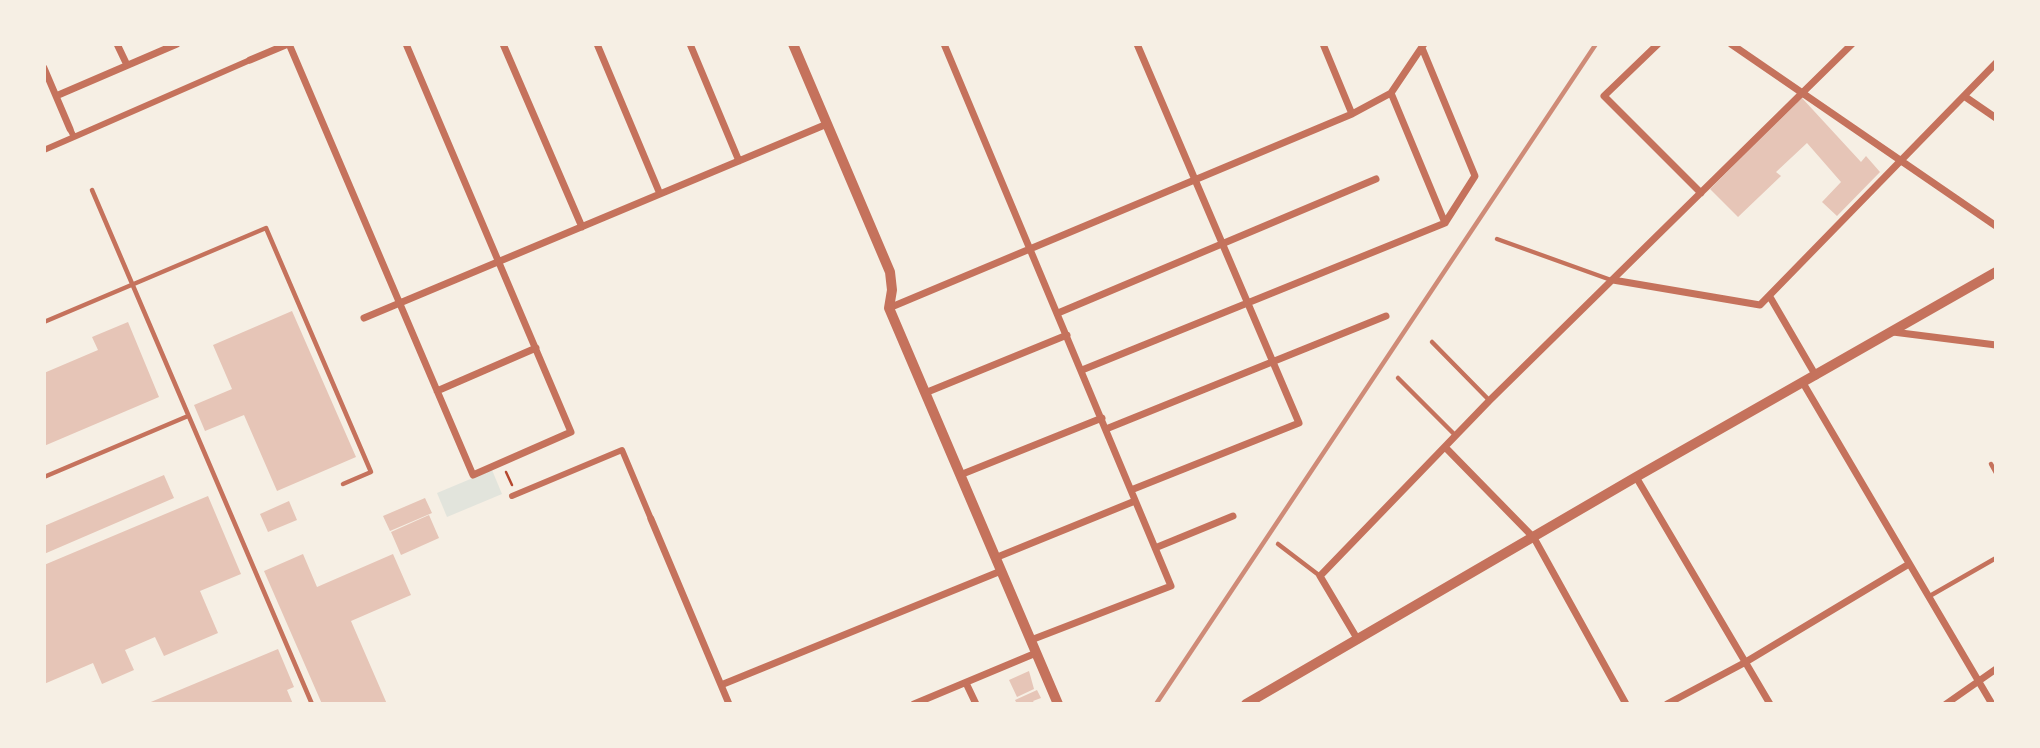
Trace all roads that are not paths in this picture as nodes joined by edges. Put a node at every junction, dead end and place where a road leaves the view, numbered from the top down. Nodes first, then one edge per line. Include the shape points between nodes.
1 (117, 44) edge
2 (177, 44) edge
3 (288, 44) edge
4 (406, 44) edge
5 (503, 44) edge
6 (597, 44) edge
7 (690, 44) edge
8 (793, 44) edge
9 (944, 44) edge
10 (1137, 44) edge
11 (1323, 44) edge
12 (1658, 44) edge
13 (1731, 44) edge
14 (1852, 44) edge
15 (1423, 46) edge
16 (250, 60) joint
17 (1996, 63) edge
18 (127, 65) junction
19 (44, 68) edge
20 (1802, 92) junction
21 (1391, 93) junction
22 (56, 96) junction
23 (1964, 96) junction
24 (1352, 114) junction
25 (1996, 118) edge
26 (827, 124) junction
27 (70, 129) joint
28 (74, 138) junction
29 (44, 150) edge
30 (1901, 160) junction
31 (739, 161) junction
32 (1196, 179) junction
33 (1376, 179) dead end
34 (92, 190) dead end
35 (1701, 193) junction
36 (660, 194) junction
37 (1444, 223) junction
38 (1996, 226) edge
39 (582, 227) junction
40 (1496, 239) dead end
41 (1223, 243) junction
42 (1031, 248) junction
43 (499, 262) junction
44 (1996, 272) edge
45 (1613, 280) junction
46 (131, 284) junction
47 (1770, 297) junction
48 (400, 303) junction
49 (1248, 303) junction
50 (889, 308) junction
51 (1058, 313) junction
52 (1386, 316) dead end
53 (364, 318) dead end
54 (44, 322) edge
55 (1893, 332) junction
56 (1068, 335) junction
57 (1432, 342) dead end
58 (1996, 345) edge
59 (536, 348) junction
60 (1273, 362) junction
61 (1082, 370) junction
62 (1816, 376) junction
63 (1398, 378) dead end
64 (1802, 383) junction
65 (437, 390) junction
66 (926, 393) junction
67 (1489, 401) junction
68 (188, 416) junction
69 (1102, 418) junction
70 (1106, 429) junction
71 (1455, 436) junction
72 (1445, 447) junction
73 (1991, 464) dead end
74 (1996, 473) edge
75 (960, 475) junction
76 (44, 477) edge
77 (1636, 477) junction
78 (343, 484) dead end
79 (1131, 490) junction
80 (514, 495) road end
81 (1135, 501) junction
82 (1234, 516) dead end
83 (651, 519) joint
84 (1534, 538) junction
85 (1278, 544) dead end
86 (1155, 548) junction
87 (995, 558) junction
88 (1996, 558) edge
89 (1909, 564) junction
90 (1001, 570) junction
91 (1320, 576) junction
92 (1928, 597) junction
93 (1031, 640) junction
94 (1357, 640) junction
95 (1036, 653) junction
96 (1744, 663) junction
97 (1996, 669) edge
98 (1978, 682) junction
99 (966, 683) junction
100 (721, 685) junction
101 (312, 704) edge
102 (729, 704) edge
103 (914, 704) edge
104 (976, 704) edge
105 (1058, 704) edge
106 (1246, 704) edge
107 (1626, 704) edge
108 (1667, 704) edge
109 (1770, 704) edge
110 (1946, 704) edge
111 (1992, 704) edge

1 - 18 street
2 - 18 street
3 - 16 street
3 - 48 street
4 - 43 street
5 - 39 street
6 - 36 street
7 - 31 street
8 - 26 street
9 - 42 street
10 - 32 street
11 - 24 street
12 - 35 street via 1604,96
13 - 20 street
14 - 20 street
15 - 21 street
15 - 37 street via 1475,176
16 - 28 street
17 - 23 street
18 - 22 street
19 - 22 street
20 - 30 street
20 - 35 street
21 - 24 street
21 - 37 street
22 - 27 street
23 - 25 street
23 - 30 street
24 - 32 street
26 - 31 street
26 - 50 street via 890,272
27 - 28 street
28 - 29 street
30 - 38 street
30 - 47 street
31 - 36 street
32 - 41 street
32 - 42 street
33 - 41 street
34 - 46 lane
35 - 45 street
36 - 39 street
37 - 49 street
39 - 43 street
40 - 45 lane
41 - 49 street
41 - 51 street
42 - 50 street
42 - 51 street
43 - 48 street
43 - 59 street
44 - 55 street
45 - 47 street via 1760,305
45 - 67 street
46 - 54 lane
46 - 68 lane
46 - 78 lane via 266,228 371,472
47 - 62 street
48 - 53 street
48 - 65 street
49 - 60 street
49 - 61 street
50 - 66 street
51 - 56 street
52 - 60 street
55 - 58 street
55 - 62 street
56 - 61 street
56 - 66 street
57 - 67 lane
59 - 65 street
59 - 65 street via 571,432 473,475
60 - 70 street
60 - 79 street via 1299,423
61 - 69 street
62 - 64 street
63 - 71 lane
64 - 77 street
64 - 89 street
66 - 75 street
67 - 71 street
68 - 76 lane
68 - 101 lane
69 - 70 street
69 - 75 street
70 - 79 street
71 - 72 street
72 - 84 street
72 - 91 street
73 - 74 lane
75 - 87 street
77 - 84 street
77 - 96 street
79 - 81 street
80 - 83 street via 622,450
81 - 86 street
81 - 87 street
82 - 86 street
83 - 100 street
84 - 94 street
84 - 107 street
85 - 91 lane
86 - 93 street via 1171,586
87 - 90 street
88 - 92 lane
89 - 92 street
89 - 96 street
90 - 93 street
90 - 100 street
91 - 94 street
92 - 98 street
93 - 95 street
94 - 106 street
95 - 99 street
95 - 105 street
96 - 108 street
96 - 109 street
97 - 98 street
98 - 110 street
98 - 111 street
99 - 103 street
99 - 104 street
100 - 102 street

